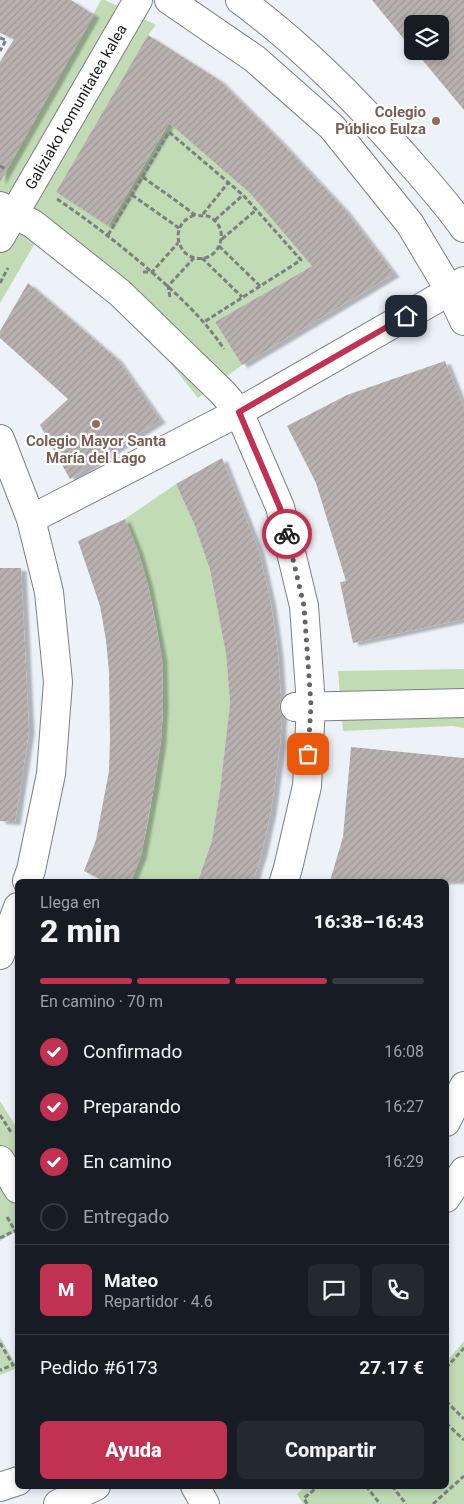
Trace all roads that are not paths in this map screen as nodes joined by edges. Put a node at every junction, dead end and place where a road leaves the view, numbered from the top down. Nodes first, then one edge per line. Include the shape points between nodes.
1 (138, 0) edge
2 (170, 0) edge
3 (240, 0) edge
4 (7, 210) edge
5 (464, 228) edge
6 (0, 238) edge
7 (457, 286) edge
8 (464, 322) edge
9 (239, 412) junction
10 (0, 440) edge
11 (31, 519) junction
12 (464, 703) edge
13 (303, 706) junction
14 (36, 877) edge
15 (285, 879) edge
16 (15, 915) edge
17 (0, 956) edge
18 (464, 1086) edge
19 (452, 1115) edge
20 (0, 1160) edge
21 (464, 1171) edge
22 (15, 1185) edge
23 (15, 1189) edge
24 (449, 1194) edge
25 (0, 1195) edge
26 (15, 1482) edge
27 (0, 1487) edge
28 (90, 1489) edge
29 (197, 1489) edge
30 (58, 1504) edge
31 (205, 1504) edge

1 - 4 street, Galiziako komunitatea kalea
2 - 7 street via 255,59 332,128
3 - 5 street via 276,27 361,106 445,201
4 - 6 street, Galiziako komunitatea kalea
4 - 9 street via 33,224 120,294
7 - 8 street
7 - 9 street
9 - 11 street
9 - 13 street via 280,508 304,606
10 - 11 street
11 - 14 street via 49,592 58,682
12 - 13 street
13 - 15 street via 307,786
16 - 17 street
18 - 19 street
20 - 22 street
21 - 24 street
23 - 25 street
26 - 27 street
28 - 30 street
29 - 31 street

